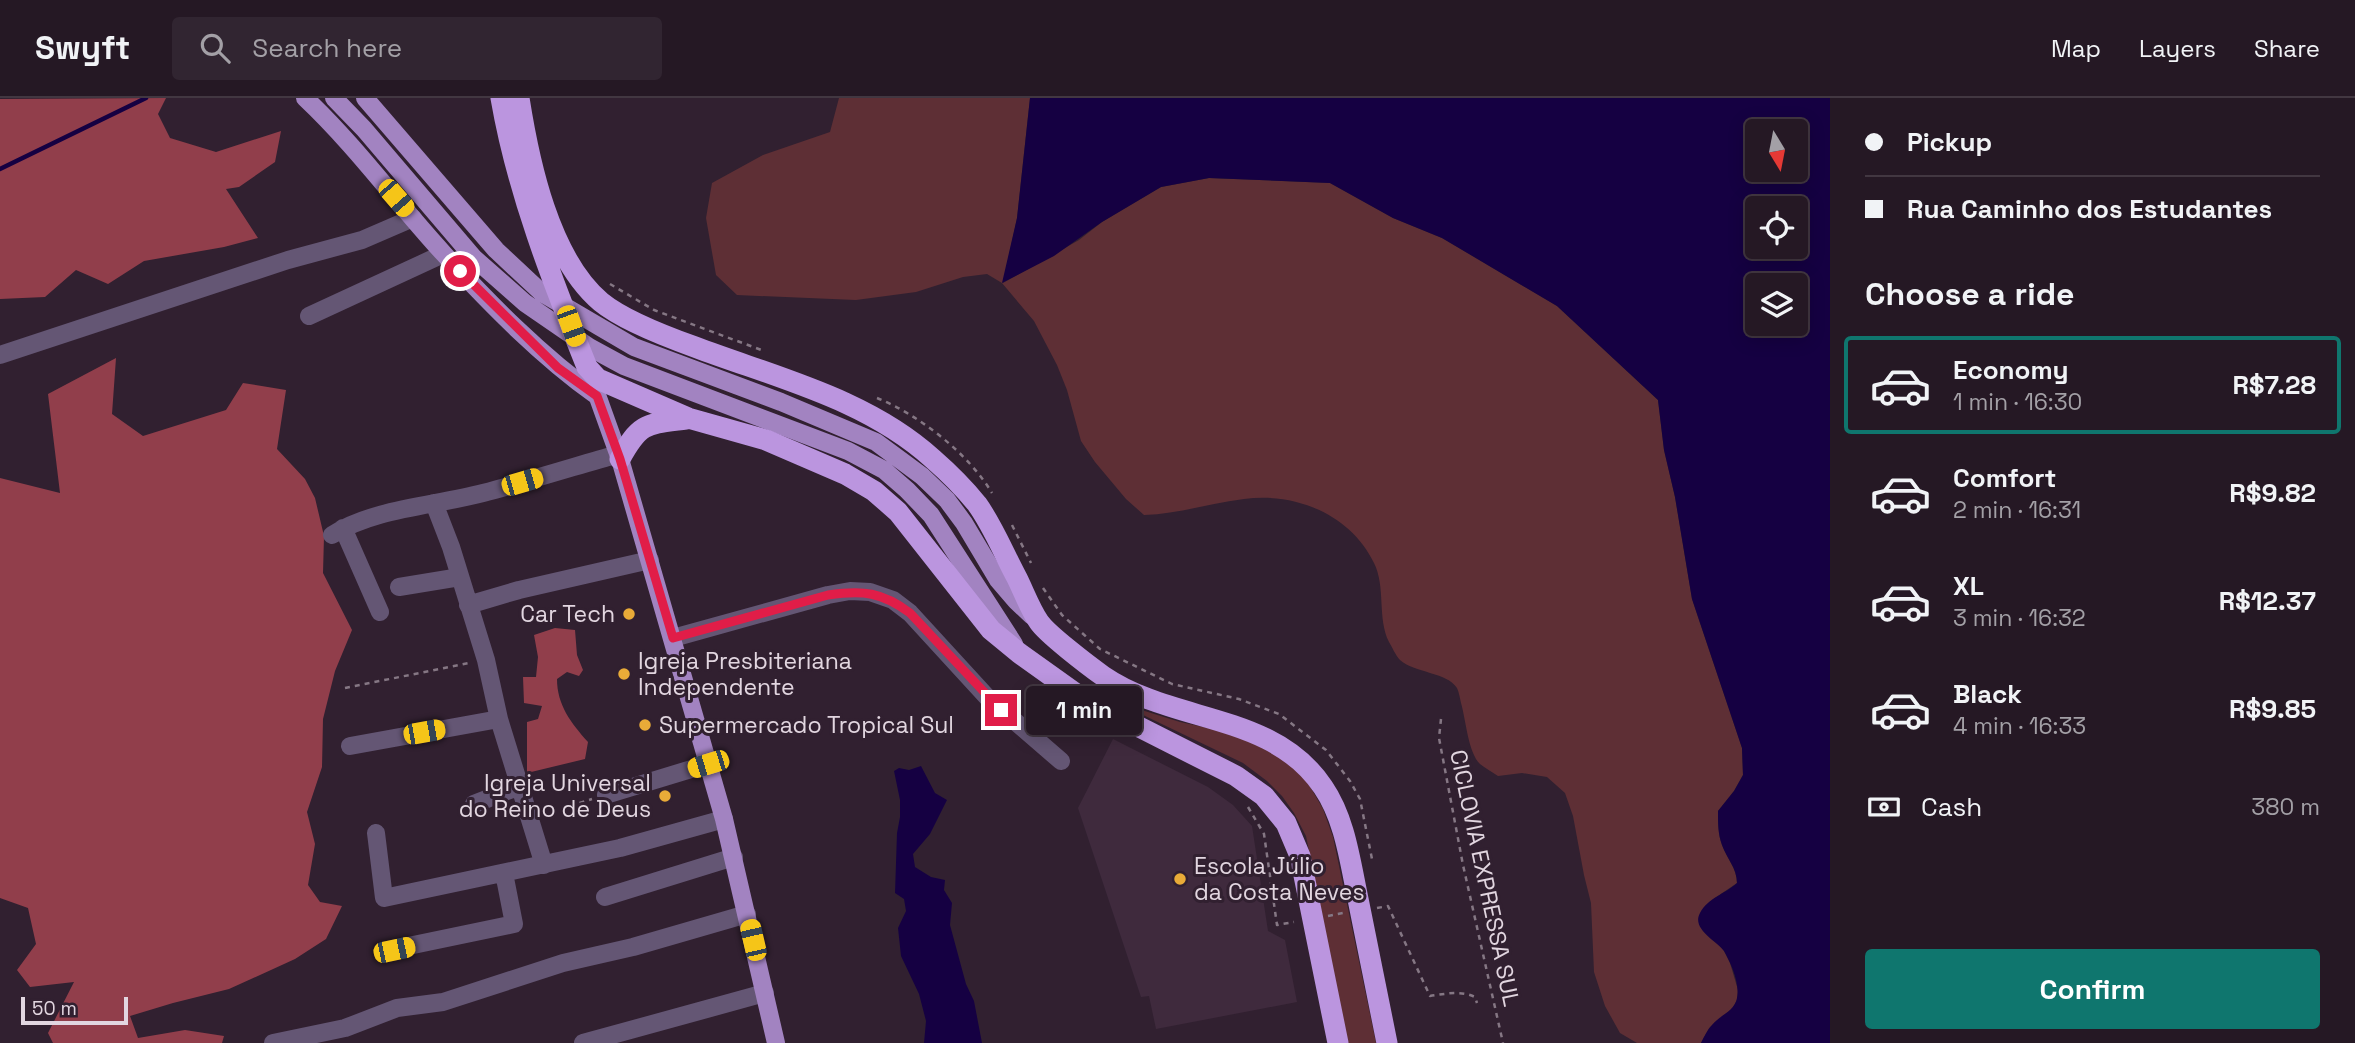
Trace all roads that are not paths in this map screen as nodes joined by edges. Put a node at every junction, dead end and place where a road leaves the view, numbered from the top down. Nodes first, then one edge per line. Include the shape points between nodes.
1 (305, 98) edge
2 (334, 98) edge
3 (365, 98) edge
4 (501, 98) edge
5 (519, 98) edge
6 (413, 218) junction
7 (443, 254) junction
8 (309, 316) dead end
9 (0, 355) edge
10 (587, 368) junction
11 (597, 396) junction
12 (688, 418) junction
13 (619, 456) junction
14 (434, 503) junction
15 (650, 560) junction
16 (460, 577) junction
17 (399, 587) dead end
18 (468, 605) junction
19 (380, 612) dead end
20 (1040, 623) junction
21 (673, 638) junction
22 (1019, 653) junction
23 (499, 719) junction
24 (350, 746) dead end
25 (1060, 761) dead end
26 (708, 764) junction
27 (520, 786) junction
28 (606, 795) road end
29 (474, 804) dead end
30 (724, 819) junction
31 (376, 834) dead end
32 (734, 857) junction
33 (544, 865) junction
34 (504, 873) junction
35 (605, 897) dead end
36 (747, 914) junction
37 (394, 950) dead end
38 (765, 993) junction
39 (273, 1043) edge
40 (583, 1043) edge
41 (776, 1043) edge
42 (1338, 1043) edge
43 (1387, 1043) edge

1 - 6 main road
2 - 22 main road via 474,258 535,311 624,366 848,451 884,470 931,515
3 - 20 main road via 496,250 542,293 634,347 876,442 947,500 998,580
4 - 10 highway via 527,208
5 - 20 highway via 544,208 586,287 620,314 673,339 841,400 913,441 978,506
6 - 7 main road
6 - 9 street via 362,240
7 - 8 street
7 - 11 main road via 558,368
10 - 11 main road
10 - 12 highway via 598,379
11 - 13 main road
12 - 13 highway via 643,428
12 - 22 highway via 766,440 874,491 898,512 991,630
13 - 14 street
13 - 15 main road
14 - 16 street
14 - 19 street via 337,532
15 - 18 street
15 - 21 main road
16 - 17 street
16 - 18 street
18 - 23 street
20 - 43 highway via 1099,673 1138,696 1248,730 1282,746 1310,770 1333,804 1346,843
21 - 25 street via 828,595 870,592 893,600 910,613 987,697
21 - 26 main road
22 - 42 highway via 1082,698 1251,785 1275,808 1300,856
23 - 24 street
23 - 27 street
26 - 28 street
26 - 30 main road
27 - 29 street
27 - 33 street
30 - 32 main road
30 - 33 street
31 - 34 street via 384,898
32 - 35 street
32 - 36 main road
33 - 34 street
34 - 37 street via 514,924
36 - 38 main road
36 - 39 street via 563,963 443,1002 397,1008 345,1028
38 - 40 street
38 - 41 main road

